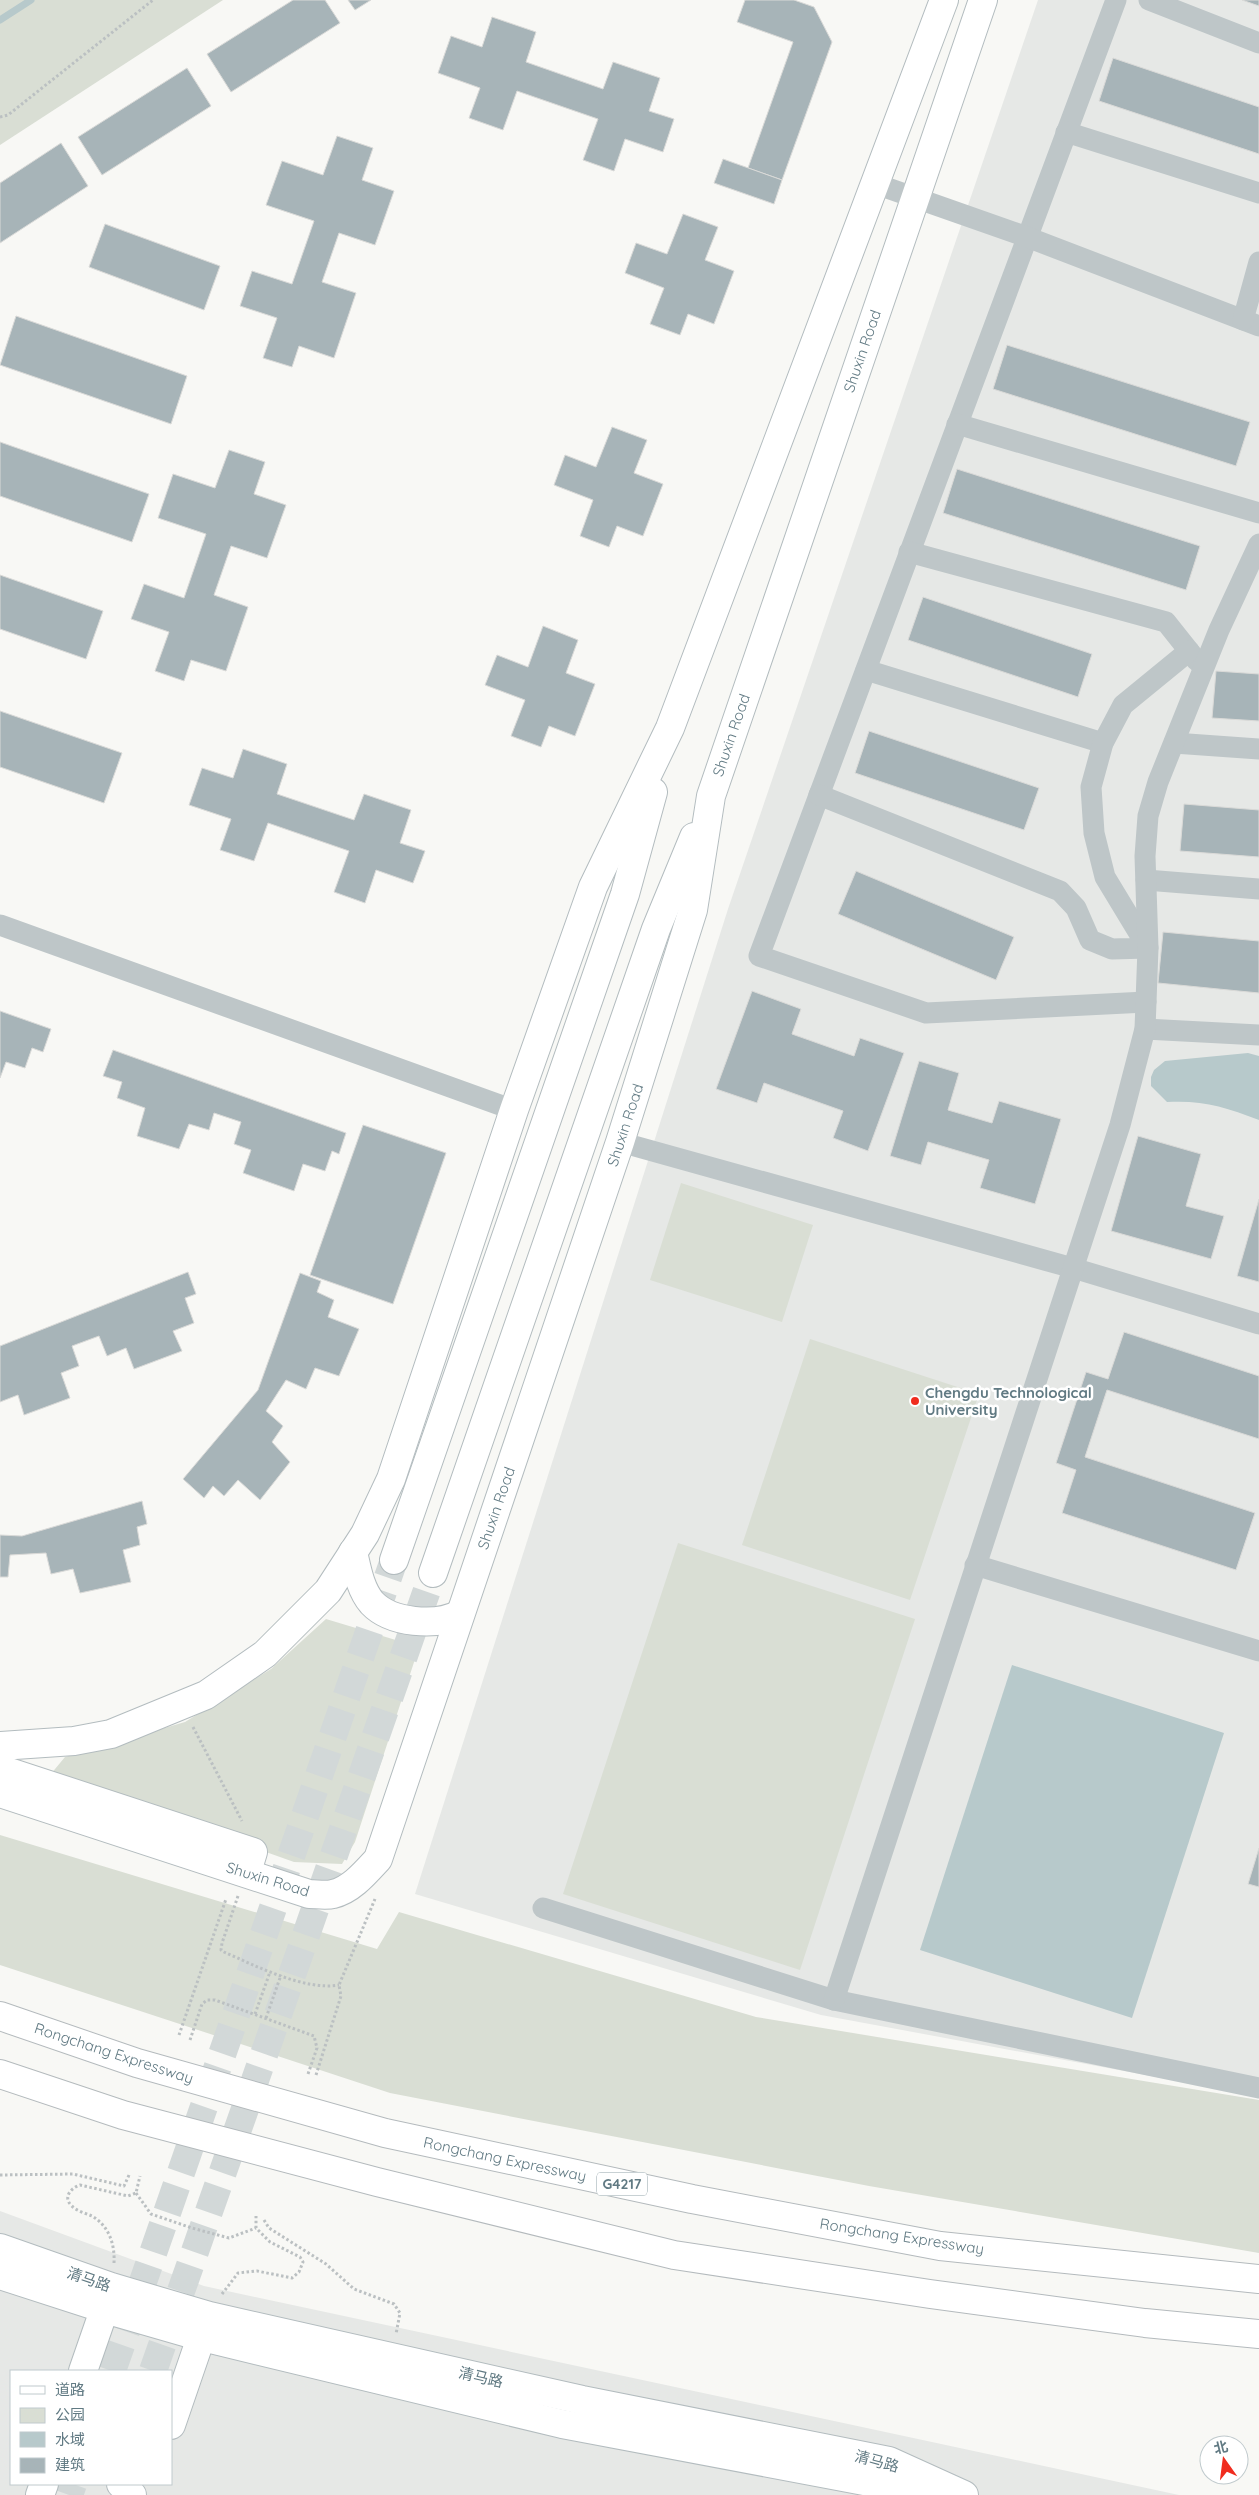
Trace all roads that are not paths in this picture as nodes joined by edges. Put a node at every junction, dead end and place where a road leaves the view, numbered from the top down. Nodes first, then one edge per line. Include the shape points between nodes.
1 (944, 0) edge
2 (983, 0) edge
3 (1116, 0) edge
4 (1149, 0) edge
5 (1259, 43) edge
6 (1066, 132) junction
7 (876, 184) junction
8 (1259, 193) edge
9 (914, 198) junction
10 (1027, 237) junction
11 (1259, 262) edge
12 (1251, 323) edge
13 (957, 424) junction
14 (1259, 514) edge
15 (1259, 544) edge
16 (910, 552) junction
17 (1189, 651) junction
18 (866, 670) junction
19 (1203, 670) junction
20 (670, 728) junction
21 (1103, 743) junction
22 (1174, 743) junction
23 (1259, 749) edge
24 (819, 795) junction
25 (711, 796) junction
26 (1146, 880) junction
27 (1259, 889) edge
28 (0, 925) edge
29 (1148, 948) junction
30 (1146, 1002) junction
31 (1145, 1028) junction
32 (1259, 1035) edge
33 (514, 1110) junction
34 (620, 1142) junction
35 (1073, 1268) junction
36 (1259, 1324) edge
37 (353, 1552) junction
38 (394, 1560) tunnel mouth
39 (975, 1565) junction
40 (433, 1573) tunnel mouth
41 (460, 1614) junction
42 (1259, 1650) edge
43 (0, 1746) edge
44 (0, 1770) edge
45 (0, 1793) edge
46 (247, 1872) junction
47 (543, 1908) dead end
48 (834, 2000) junction
49 (0, 2016) edge
50 (0, 2074) edge
51 (1259, 2088) edge
52 (0, 2248) edge
53 (0, 2275) edge
54 (1259, 2279) edge
55 (108, 2298) junction
56 (205, 2326) junction
57 (1259, 2334) edge
58 (83, 2370) edge
59 (172, 2422) edge
60 (882, 2480) edge
61 (122, 2485) edge
62 (132, 2495) edge
63 (959, 2495) edge
64 (964, 2495) edge

1 - 7 main road
2 - 9 main road, Shuxin Road
3 - 6 street
4 - 5 street
6 - 8 street
6 - 10 street
7 - 9 street
7 - 20 main road
9 - 10 street
9 - 25 main road, Shuxin Road
10 - 12 street
10 - 13 street
11 - 12 street
13 - 14 street
13 - 16 street
15 - 19 street
16 - 17 street via 1166,622
16 - 18 street
17 - 19 street
17 - 21 street via 1123,705
18 - 21 street
18 - 24 street
19 - 22 street
20 - 33 main road via 593,887
20 - 38 main road via 625,894
21 - 29 street via 1091,787 1094,833 1105,877
22 - 23 street
22 - 26 street via 1148,816
24 - 29 street via 1060,891 1076,908 1090,940 1112,949
24 - 30 street via 760,956 926,1012
25 - 34 main road, Shuxin Road via 693,910
25 - 40 main road via 656,929
26 - 27 street
26 - 29 street
28 - 33 street
29 - 30 street
30 - 31 street
31 - 32 street
31 - 35 street via 1120,1125
33 - 37 main road via 391,1479
34 - 35 street
34 - 41 main road, Shuxin Road
35 - 36 street
35 - 39 street
37 - 41 main road via 360,1582 372,1603 411,1621 434,1622
37 - 43 main road via 328,1590 265,1654 206,1696 111,1734 74,1741
39 - 42 street
39 - 48 street
41 - 46 main road, Shuxin Road via 378,1859 364,1875 333,1894 309,1894
44 - 46 main road via 253,1852
45 - 46 main road, Shuxin Road
47 - 48 street
48 - 51 street
49 - 54 main road, Rongchang Expressway / G4217 via 138,2063 384,2133 692,2199 940,2246
50 - 57 main road via 123,2115 674,2256 920,2293
52 - 55 main road, 清马路
53 - 55 main road, 清马路
55 - 56 main road, 清马路
55 - 58 main road
56 - 59 main road
56 - 60 main road, 清马路 via 392,2357 582,2400
56 - 60 main road, 清马路 via 562,2424
60 - 63 main road, 清马路
60 - 64 main road, 清马路
61 - 62 main road

